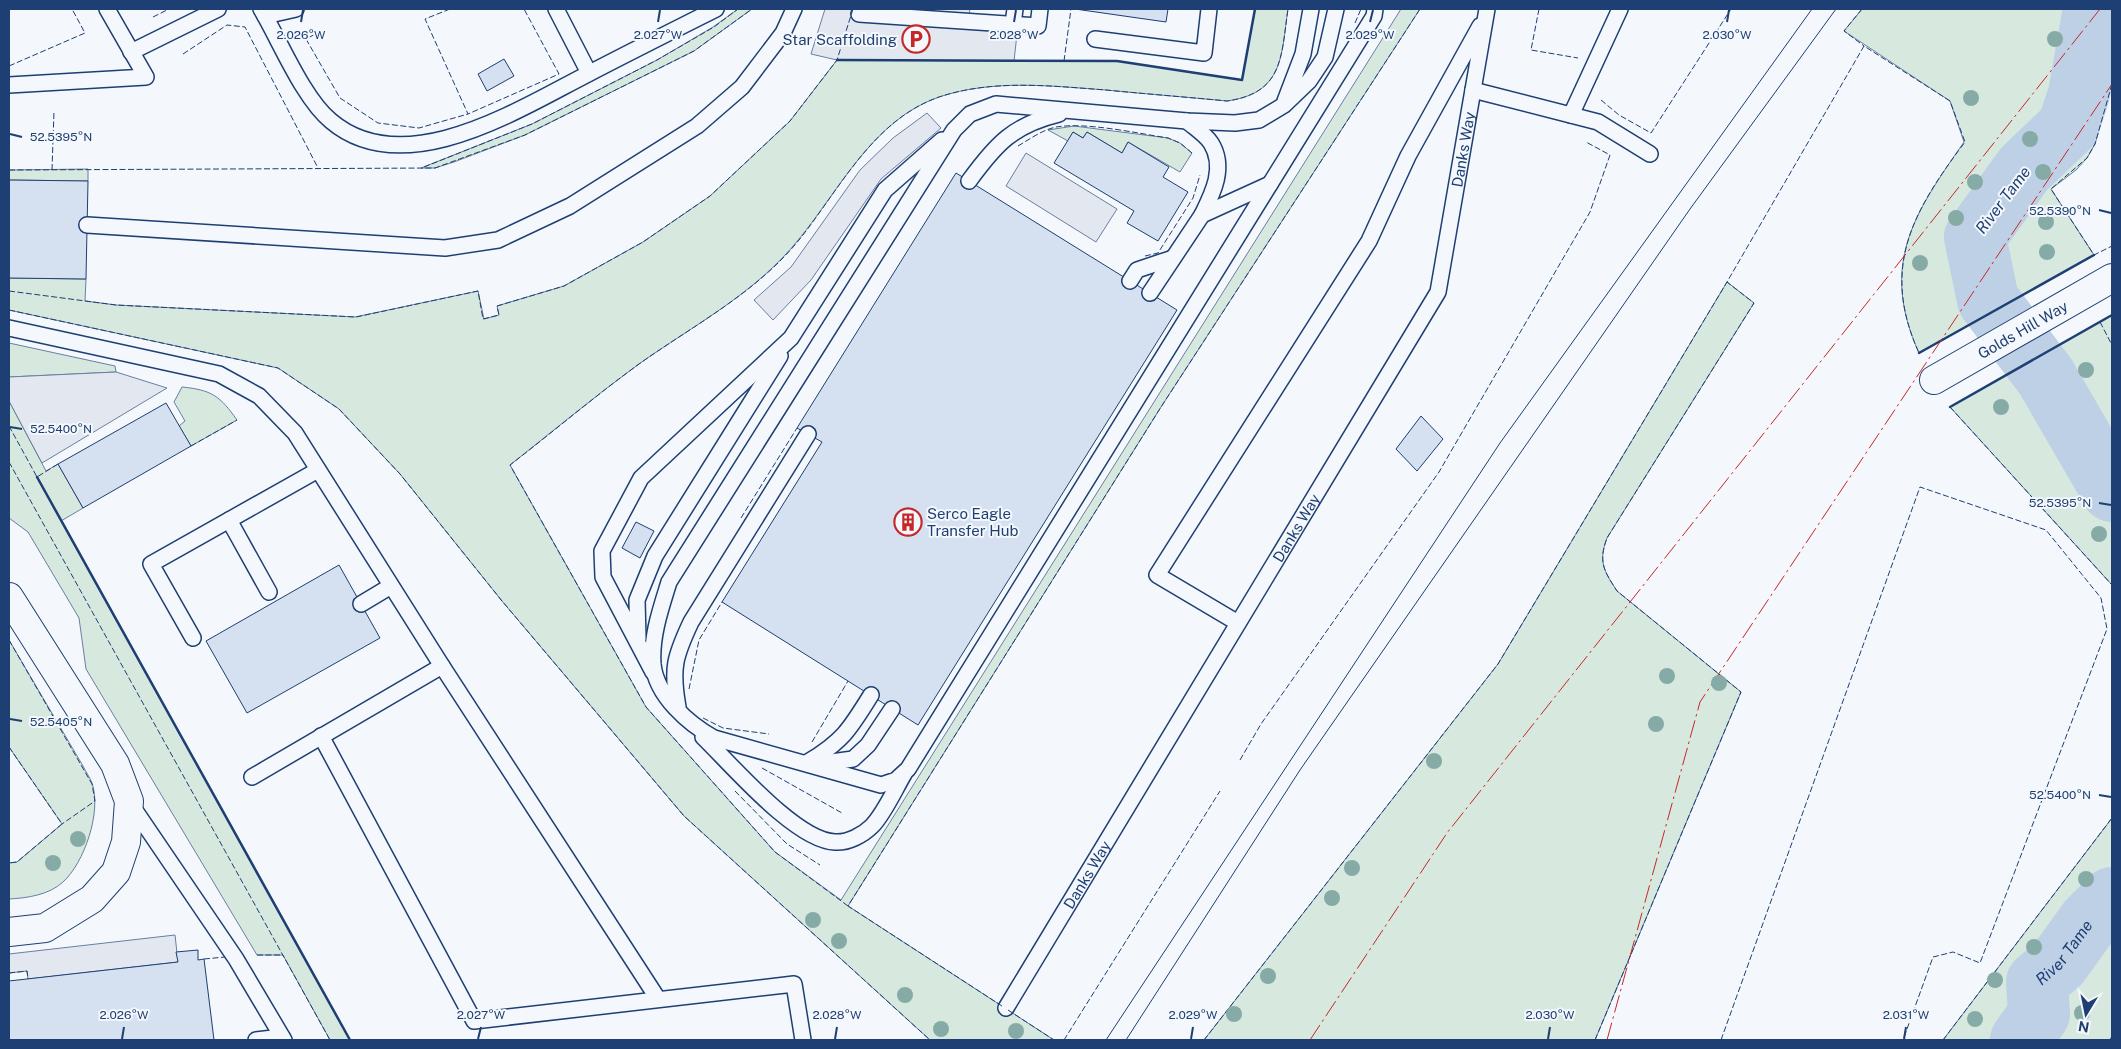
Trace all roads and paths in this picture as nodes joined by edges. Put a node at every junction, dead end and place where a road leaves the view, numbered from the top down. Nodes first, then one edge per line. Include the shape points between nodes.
1 (107, 9) edge
2 (218, 9) edge
3 (296, 9) edge
4 (556, 9) edge
5 (716, 9) edge
6 (794, 9) edge
7 (1015, 9) edge
8 (1040, 9) edge
9 (1208, 9) edge
10 (1311, 9) edge
11 (1336, 9) edge
12 (1620, 9) edge
13 (1376, 11) edge
14 (263, 12) edge
15 (890, 12) edge
16 (1487, 12) edge
17 (859, 14) dead end
18 (985, 16) edge
19 (1013, 24) junction
20 (1095, 39) dead end
21 (131, 52) junction
22 (589, 73) junction
23 (9, 85) edge
24 (1473, 90) junction
25 (1284, 105) junction
26 (1072, 111) junction
27 (1572, 115) junction
28 (1187, 121) junction
29 (954, 130) junction
30 (1650, 154) dead end
31 (969, 181) dead end
32 (1270, 184) junction
33 (1202, 215) junction
34 (87, 224) dead end
35 (1174, 258) junction
36 (2110, 279) edge
37 (1130, 280) dead end
38 (1150, 293) dead end
39 (9, 328) edge
40 (791, 338) junction
41 (1934, 380) dead end
42 (808, 434) dead end
43 (318, 470) junction
44 (229, 520) junction
45 (391, 586) junction
46 (269, 592) dead end
47 (9, 597) edge
48 (361, 604) dead end
49 (1238, 623) junction
50 (193, 638) dead end
51 (638, 643) junction
52 (442, 666) junction
53 (659, 682) junction
54 (871, 695) dead end
55 (892, 708) dead end
56 (679, 713) junction
57 (692, 726) junction
58 (322, 736) junction
59 (805, 764) junction
60 (908, 768) junction
61 (252, 778) dead end
62 (129, 801) junction
63 (9, 932) edge
64 (658, 999) junction
65 (1006, 1008) dead end
66 (283, 1039) edge
67 (256, 1040) edge
68 (804, 1040) edge

1 - 21 lane
2 - 21 lane
3 - 14 lane
4 - 22 lane
5 - 22 lane
6 - 34 lane via 783,33 742,87 697,126 570,206 498,240 445,248
7 - 19 lane
8 - 19 lane via 1038,26
9 - 20 lane via 1204,53
10 - 25 lane via 1303,54
11 - 25 lane via 1326,57 1309,81
12 - 27 lane
13 - 32 lane
14 - 22 lane via 313,101 331,122 359,138 388,144 420,144 454,137 497,120
15 - 17 lane
15 - 18 lane
16 - 24 lane, Danks Way
16 - 49 lane via 1408,156 1369,241 1156,574
18 - 19 lane
21 - 23 lane via 146,76
24 - 27 lane
24 - 49 lane, Danks Way via 1438,292
25 - 28 lane via 1259,120 1235,123
26 - 28 lane
26 - 29 lane via 996,104 970,114
26 - 31 lane via 1037,119 1015,130 986,157
27 - 30 lane via 1598,122
28 - 33 lane via 1210,142 1216,153 1218,181
29 - 40 lane via 885,190
29 - 53 lane via 669,582 656,624 653,664
32 - 33 lane
32 - 60 lane
33 - 35 lane
35 - 37 lane via 1137,270
35 - 38 lane
36 - 41 street, Golds Hill Way
39 - 43 lane via 219,374 259,396 295,433
40 - 51 lane via 655,556 638,600
40 - 51 lane via 641,478 602,551 603,578
42 - 56 lane via 691,622 676,654 674,685
43 - 44 lane
43 - 45 lane
44 - 46 lane
44 - 50 lane via 151,564
45 - 48 lane
45 - 52 lane
47 - 62 street via 115,764
49 - 65 lane, Danks Way
51 - 53 lane
52 - 58 lane
52 - 64 lane
53 - 56 lane
54 - 59 lane via 850,729 834,747
55 - 59 lane via 868,745 853,759
56 - 57 lane
57 - 59 lane via 714,738
57 - 60 lane via 784,818 813,835 834,842 850,841 872,826
58 - 61 lane
58 - 64 lane via 474,1021
59 - 60 lane via 881,785 896,780
62 - 63 street via 126,842 116,872 92,899 45,928
62 - 66 lane via 236,959
64 - 68 lane via 794,984
66 - 67 lane

